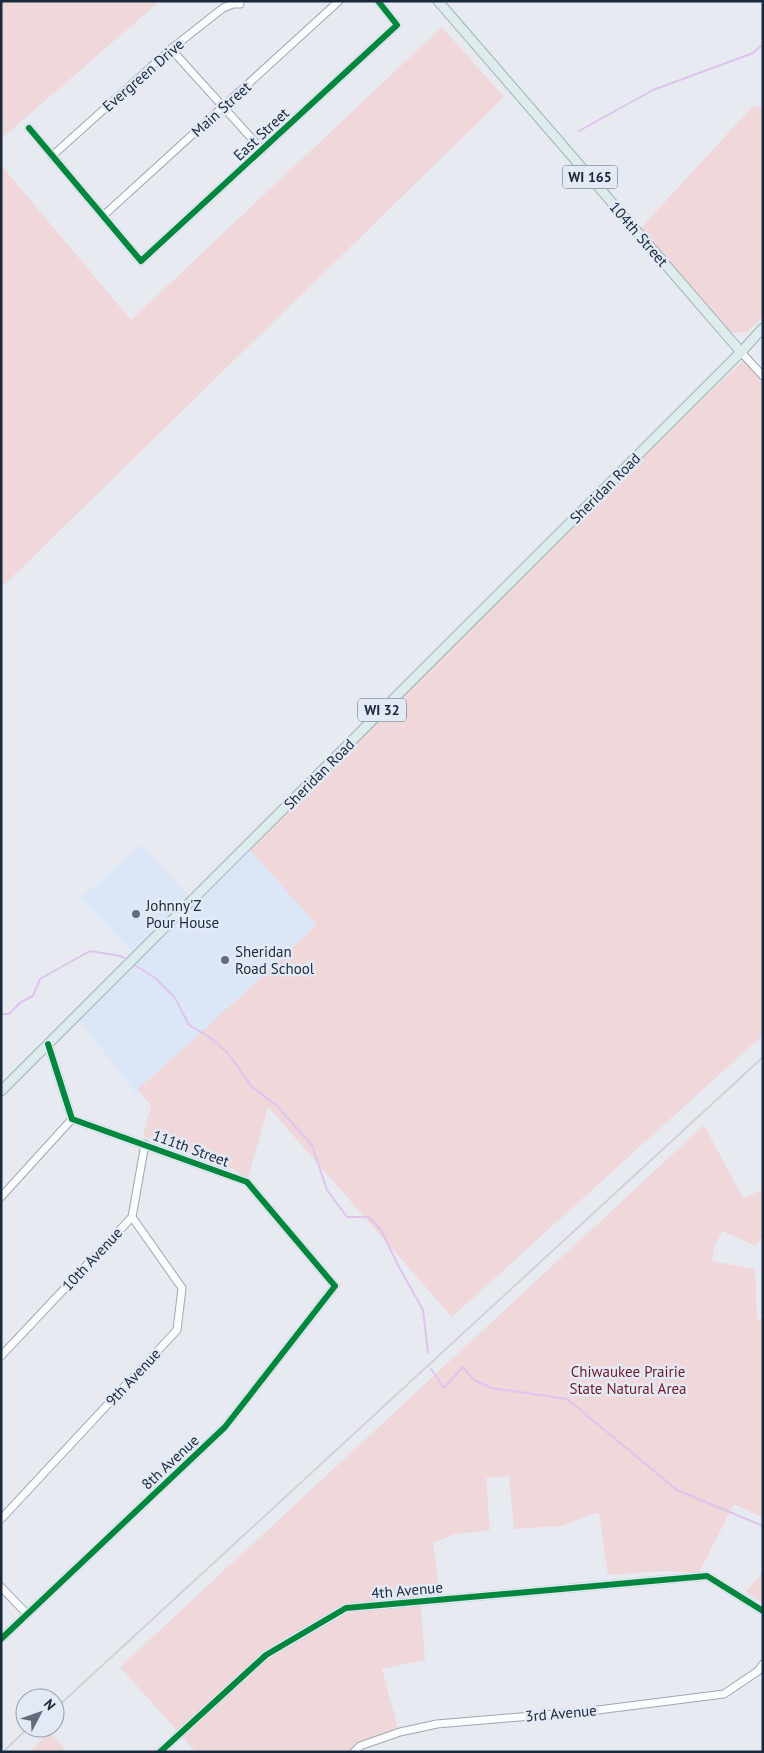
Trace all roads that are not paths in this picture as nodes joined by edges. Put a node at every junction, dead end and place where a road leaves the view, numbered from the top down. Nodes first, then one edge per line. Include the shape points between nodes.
1 (339, 1) edge
2 (378, 1) edge
3 (438, 1) edge
4 (240, 4) dead end
5 (171, 48) junction
6 (223, 107) junction
7 (29, 128) dead end
8 (262, 150) junction
9 (52, 156) junction
10 (102, 216) junction
11 (763, 328) edge
12 (741, 352) junction
13 (763, 376) edge
14 (48, 1044) junction
15 (1, 1091) edge
16 (72, 1119) junction
17 (145, 1144) junction
18 (1, 1197) edge
19 (132, 1217) junction
20 (335, 1286) joint
21 (1, 1356) edge
22 (1, 1520) edge
23 (1, 1587) edge
24 (763, 1611) edge
25 (27, 1614) junction
26 (1, 1639) edge
27 (763, 1664) edge
28 (160, 1752) edge
29 (354, 1752) edge

1 - 6 street, Main Street
2 - 8 street, East Street via 397,25
3 - 12 main road, 104th Street / WI 165
4 - 5 street, Evergreen Drive via 224,8
5 - 6 street
5 - 9 street, Evergreen Drive
6 - 8 street
6 - 10 street, Main Street
7 - 9 street
8 - 10 street, East Street via 142,261
9 - 10 street
11 - 12 main road, Sheridan Road / WI 32
12 - 13 street, 104th Street
12 - 14 main road, Sheridan Road / WI 32
14 - 15 main road, Sheridan Road / WI 32
14 - 16 street
16 - 17 street, 111th Street
16 - 18 street
17 - 19 street, 10th Avenue
17 - 20 street, 111th Street via 247,1182
19 - 21 street, 10th Avenue
19 - 22 street, 9th Avenue via 182,1288 177,1330
20 - 25 street, 8th Avenue via 225,1427
23 - 25 street
24 - 28 street, 4th Avenue via 707,1576 346,1608 266,1655
25 - 26 street, 8th Avenue
27 - 29 street, 3rd Avenue via 724,1694 590,1711 437,1724 400,1732 360,1746

